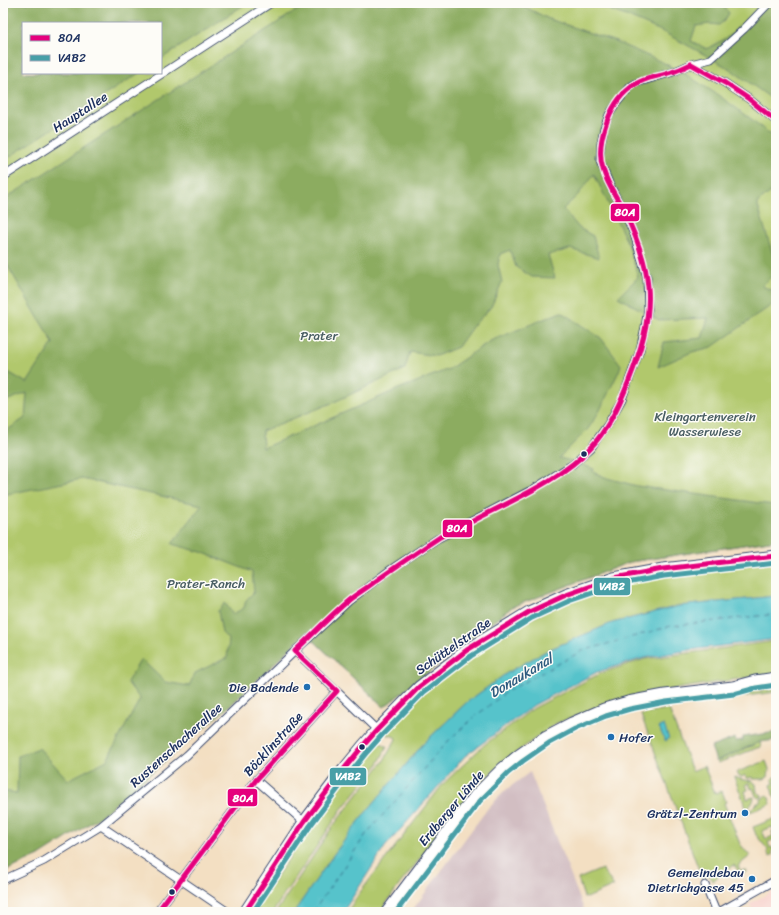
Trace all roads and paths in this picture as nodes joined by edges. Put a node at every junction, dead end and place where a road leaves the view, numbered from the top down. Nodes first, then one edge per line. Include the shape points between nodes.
1 (271, 3) edge
2 (769, 3) edge
3 (691, 64) junction
4 (162, 74) edge
5 (162, 74) edge
6 (776, 121) edge
7 (3, 177) edge
8 (776, 556) edge
9 (295, 651) junction
10 (776, 678) edge
11 (776, 685) edge
12 (733, 687) junction
13 (337, 691) junction
14 (377, 730) junction
15 (256, 780) junction
16 (304, 822) junction
17 (101, 826) junction
18 (3, 880) edge
19 (182, 880) junction
20 (776, 880) edge
21 (706, 885) dead end
22 (157, 912) edge
23 (228, 912) edge
24 (245, 912) edge
25 (387, 912) edge
26 (718, 912) edge

1 - 4 street, Hauptallee
2 - 3 street via 711,59
3 - 6 street via 731,87
3 - 9 street, Rustenschacherallee via 631,86 616,104 604,128 600,161 634,234 647,277 648,290 647,315 640,350 622,399 608,424 591,448 573,464 535,488 437,539 390,570 349,600
5 - 7 street, Hauptallee
8 - 14 main road, Schüttelstraße via 629,575 566,595 529,612 467,650 419,688
9 - 13 street
9 - 17 street, Rustenschacherallee via 187,755
10 - 12 main road, Erdberger Lände
11 - 12 main road, Erdberger Lände via 756,688
12 - 25 main road, Erdberger Lände via 628,702 604,709 545,737 503,768 475,796
13 - 14 street
13 - 15 street, Böcklinstraße
14 - 16 main road, Schüttelstraße
15 - 16 street
15 - 19 street, Böcklinstraße
16 - 24 main road, Schüttelstraße
17 - 18 street, Rustenschacherallee via 44,861
17 - 19 street
19 - 22 street, Böcklinstraße
19 - 23 street
20 - 26 street
21 - 26 street

